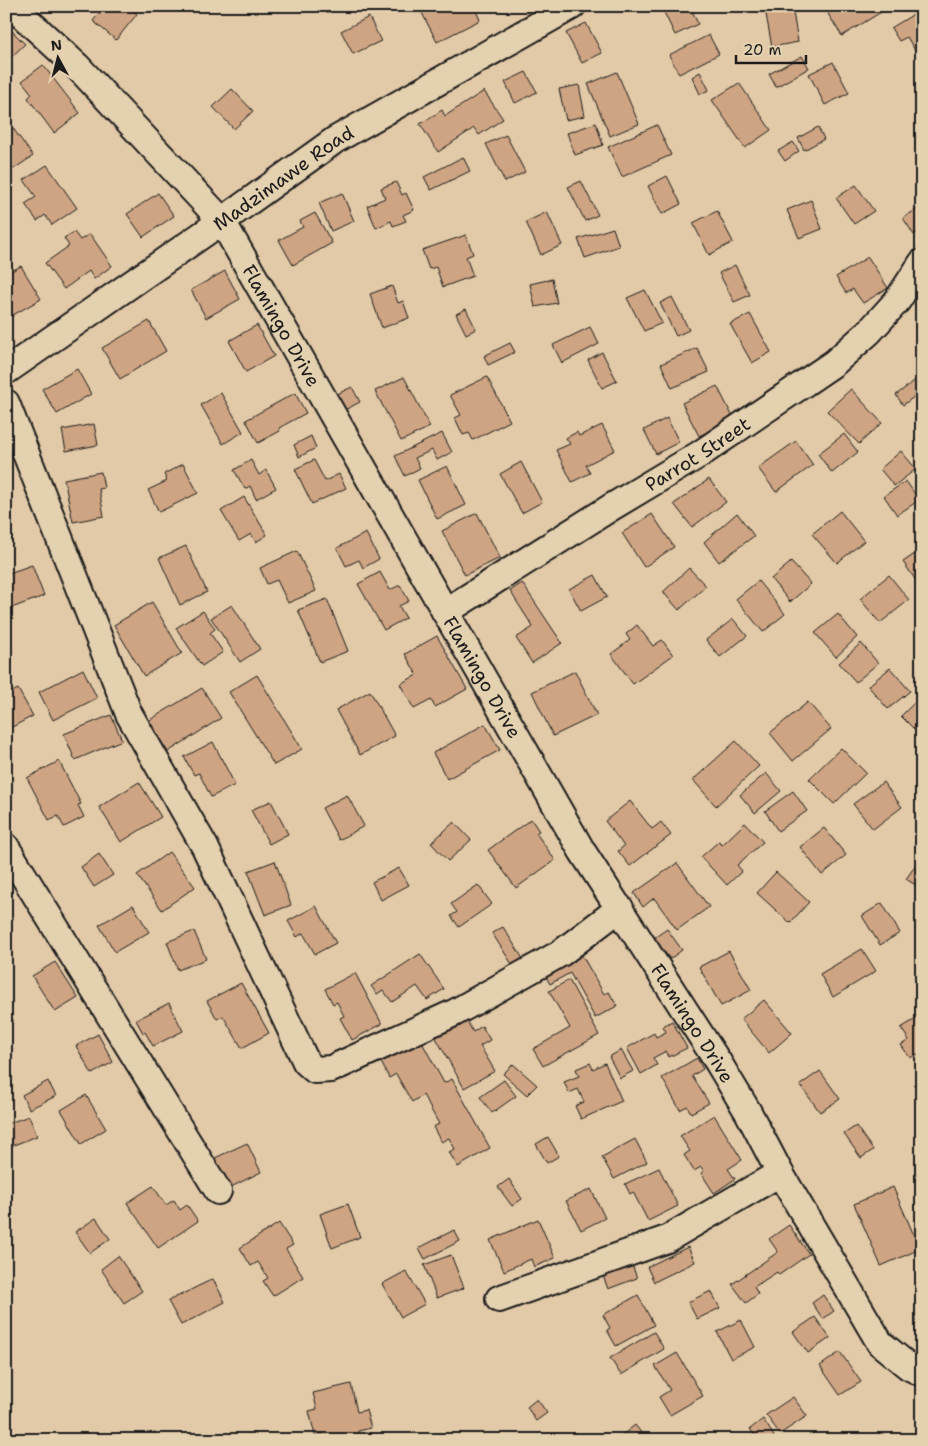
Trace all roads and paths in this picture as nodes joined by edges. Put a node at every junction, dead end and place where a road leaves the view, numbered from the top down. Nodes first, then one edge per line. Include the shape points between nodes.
1 (12, 6) edge
2 (572, 6) edge
3 (222, 221) junction
4 (922, 263) edge
5 (6, 371) edge
6 (6, 402) edge
7 (445, 612) junction
8 (6, 847) edge
9 (620, 908) junction
10 (780, 1173) junction
11 (218, 1190) dead end
12 (499, 1300) dead end
13 (922, 1373) edge

1 - 3 street, Flamingo Drive via 77,66
2 - 3 street, Madzimawe Road via 335,140
3 - 5 street, Madzimawe Road
3 - 7 street, Flamingo Drive
4 - 7 street, Parrot Street via 897,301 834,363 700,454
6 - 9 street via 129,714 206,846 306,1062 315,1070 331,1069 454,1013 561,953
7 - 9 street, Flamingo Drive via 582,851
8 - 11 street
9 - 10 street, Flamingo Drive via 718,1062
10 - 12 street via 667,1239
10 - 13 street, Flamingo Drive via 880,1343

